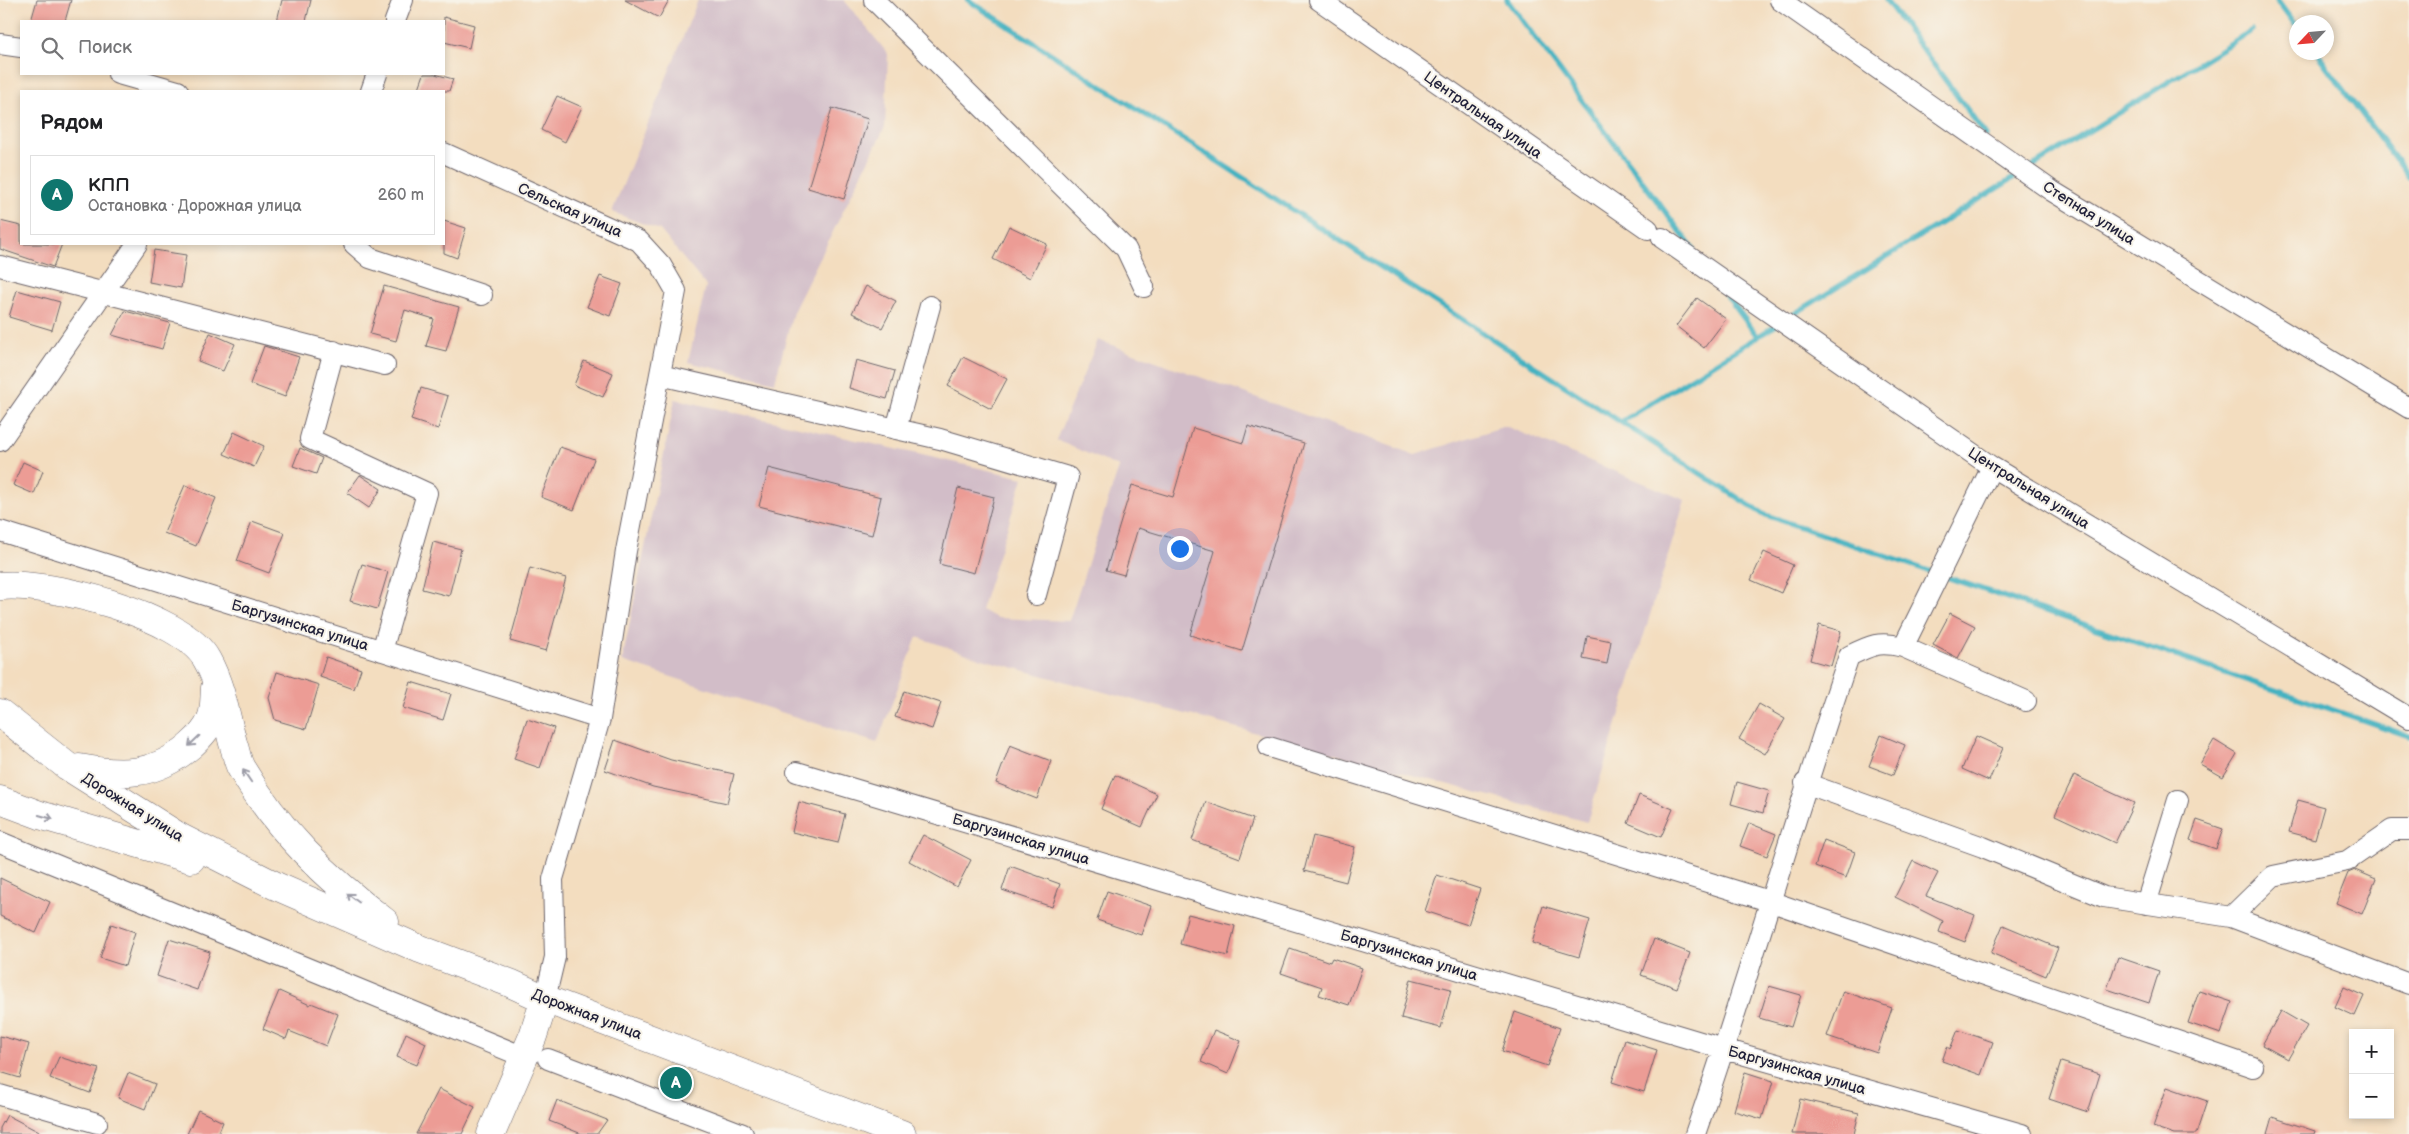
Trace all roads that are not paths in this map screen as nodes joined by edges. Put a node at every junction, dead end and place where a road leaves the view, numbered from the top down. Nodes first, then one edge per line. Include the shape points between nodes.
1 (403, 0) edge
2 (874, 0) edge
3 (1319, 0) edge
4 (1780, 0) edge
5 (395, 20) edge
6 (0, 44) edge
7 (20, 47) edge
8 (122, 75) edge
9 (378, 75) edge
10 (174, 90) edge
11 (372, 90) edge
12 (445, 153) edge
13 (135, 245) edge
14 (355, 245) edge
15 (0, 266) edge
16 (1144, 287) dead end
17 (102, 292) junction
18 (482, 295) dead end
19 (930, 306) dead end
20 (334, 352) junction
21 (385, 365) dead end
22 (660, 375) junction
23 (2409, 408) edge
24 (896, 429) junction
25 (0, 441) edge
26 (1992, 467) junction
27 (0, 531) edge
28 (0, 586) edge
29 (1036, 595) dead end
30 (1903, 648) junction
31 (382, 651) junction
32 (216, 681) junction
33 (2026, 701) dead end
34 (0, 713) edge
35 (2409, 718) edge
36 (600, 719) junction
37 (0, 736) edge
38 (1269, 748) dead end
39 (67, 766) junction
40 (797, 772) dead end
41 (1805, 783) junction
42 (0, 800) edge
43 (2178, 800) dead end
44 (2409, 830) edge
45 (0, 842) edge
46 (190, 859) junction
47 (276, 886) junction
48 (1769, 901) junction
49 (2146, 904) junction
50 (2231, 917) junction
51 (420, 949) junction
52 (2409, 984) edge
53 (545, 999) junction
54 (1724, 1049) junction
55 (536, 1058) junction
56 (2253, 1067) dead end
57 (0, 1095) edge
58 (97, 1123) dead end
59 (491, 1134) edge
60 (743, 1134) edge
61 (902, 1134) edge
62 (1695, 1134) edge
63 (2022, 1134) edge

1 - 5 street
2 - 16 street via 1126,250
3 - 26 street, Центральная улица
4 - 23 street, Степная улица via 2052,191
6 - 7 street
8 - 10 street
9 - 11 street
12 - 22 street, Сельская улица via 639,241 661,265 676,291
13 - 17 street
14 - 18 street via 370,258
15 - 17 street
17 - 20 street
17 - 25 street
19 - 24 street
20 - 21 street
20 - 31 street via 310,439 427,493
22 - 24 street
22 - 36 street via 626,551
24 - 29 street via 940,438 1068,478
26 - 30 street
26 - 35 street, Центральная улица
27 - 31 street, Баргузинская улица
28 - 32 main road via 47,587 135,611 193,641 207,660
30 - 33 street
30 - 41 street via 1886,643 1872,645 1849,656
31 - 36 street, Баргузинская улица
32 -> 39 main road via 212,719 199,738 174,760 140,771 109,774
51 -> 32 main road via 343,890 283,830 240,766
34 - 39 main road, Дорожная улица
36 - 53 street via 553,878 555,956
37 - 46 main road, Дорожная улица via 81,797
38 - 48 street
39 - 47 main road, Дорожная улица via 181,838
40 - 54 street, Баргузинская улица
41 - 48 street
41 - 49 street via 1983,847 2104,897
42 -> 46 main road via 40,816
43 - 49 street
44 - 50 street via 2392,830 2347,861 2273,876
45 - 55 street
46 - 47 main road, Дорожная улица
47 - 51 main road, Дорожная улица
48 - 54 street
48 - 56 street
49 - 50 street
50 - 52 street
51 - 53 main road, Дорожная улица
53 - 55 main road
53 - 61 main road, Дорожная улица
54 - 62 street
54 - 63 street, Баргузинская улица
55 - 59 main road
55 - 60 street
57 - 58 street

